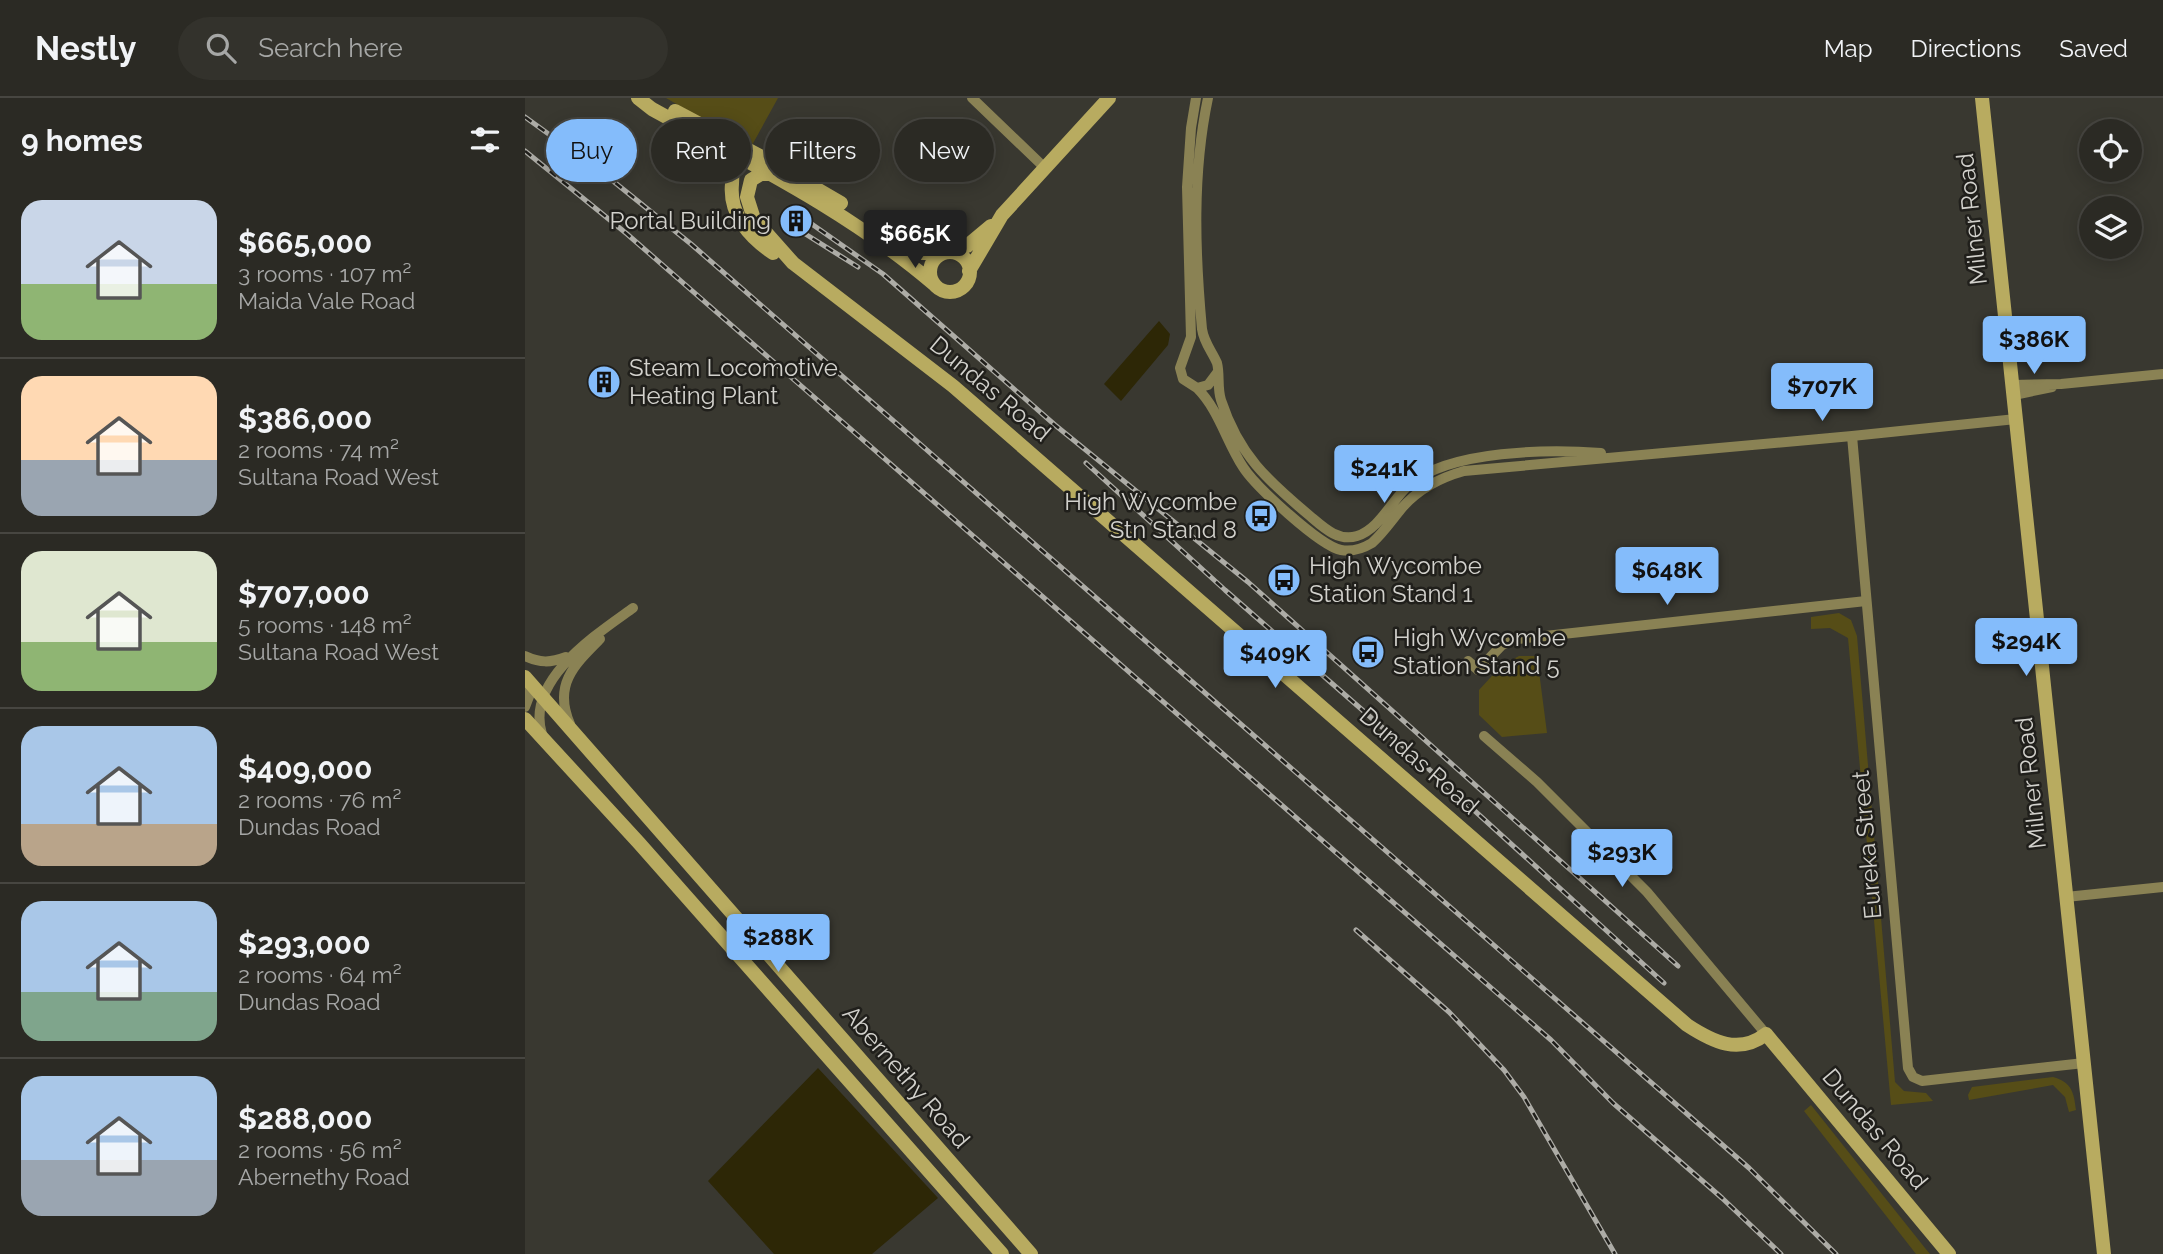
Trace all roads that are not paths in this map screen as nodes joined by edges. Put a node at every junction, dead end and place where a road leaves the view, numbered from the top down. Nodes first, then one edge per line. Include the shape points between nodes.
1 (638, 98) edge
2 (972, 98) edge
3 (1109, 98) edge
4 (1196, 98) edge
5 (1208, 98) edge
6 (1982, 98) edge
7 (652, 100) edge
8 (670, 119) edge
9 (684, 119) edge
10 (751, 158) edge
11 (1045, 168) junction
12 (765, 174) edge
13 (727, 182) edge
14 (732, 182) edge
15 (748, 182) edge
16 (785, 182) edge
17 (748, 186) junction
18 (730, 197) junction
19 (1002, 215) junction
20 (895, 246) junction
21 (946, 253) junction
22 (793, 264) junction
23 (969, 271) junction
24 (935, 285) junction
25 (1211, 355) junction
26 (1183, 358) junction
27 (1217, 373) junction
28 (2163, 374) edge
29 (1197, 388) junction
30 (2013, 390) junction
31 (2016, 419) junction
32 (1852, 436) junction
33 (1632, 456) junction
34 (1866, 601) junction
35 (574, 652) junction
36 (525, 656) edge
37 (1468, 661) dead end
38 (1478, 670) junction
39 (525, 678) edge
40 (1487, 679) dead end
41 (532, 701) edge
42 (525, 719) edge
43 (1484, 736) dead end
44 (580, 741) junction
45 (546, 743) junction
46 (2163, 887) edge
47 (2066, 897) junction
48 (1766, 1034) junction
49 (2084, 1063) junction
50 (1002, 1254) edge
51 (1031, 1254) edge
52 (1949, 1254) edge
53 (2104, 1254) edge

1 - 8 main road
2 - 11 street
3 - 11 main road
4 - 26 street via 1187,187 1191,337
5 - 25 street via 1198,159 1196,221 1202,329
6 - 30 main road, Milner Road
7 - 9 main road
10 - 20 main road via 823,192
11 - 19 main road
12 - 17 main road via 757,175
13 - 18 main road, Dundas Road
14 - 18 main road
15 - 17 main road, Dundas Road
16 - 20 main road
17 - 22 main road, Dundas Road via 754,219
18 - 22 main road, Dundas Road via 739,219 755,239
19 - 21 main road via 967,246
19 - 23 main road
20 - 21 main road via 919,253
20 - 24 main road
21 - 23 main road via 961,255
21 - 24 main road via 931,267
22 - 48 main road, Dundas Road via 953,386 1688,1025 1727,1045 1742,1045
23 - 24 main road via 960,288 947,291
25 - 26 street via 1196,350
25 - 27 street
26 - 29 street via 1183,379
27 - 29 street via 1212,382
27 - 33 street via 1225,411 1254,464 1322,526 1345,537 1365,532 1409,485 1451,463 1568,451
28 - 30 street
29 - 33 street via 1258,485 1320,539 1342,550 1358,550 1372,543 1413,496 1450,474
30 - 31 main road, Milner Road
31 - 32 street
31 - 47 main road, Milner Road
32 - 33 street
32 - 34 street, Eureka Street
34 - 38 street via 1518,639 1502,645
34 - 49 street, Eureka Street via 1908,1068 1922,1081
35 - 36 street via 548,662
35 - 41 street
35 - 44 street via 632,608 567,678 565,709
37 - 38 street
38 - 40 street
39 - 41 main road, Abernethy Road
41 - 44 main road, Abernethy Road via 557,715
41 - 45 street
42 - 45 main road, Abernethy Road
43 - 48 street, Dundas Road via 1647,892
44 - 51 main road, Abernethy Road
45 - 50 main road, Abernethy Road
46 - 47 street
47 - 49 main road, Milner Road
48 - 52 main road, Dundas Road
49 - 53 main road, Milner Road

